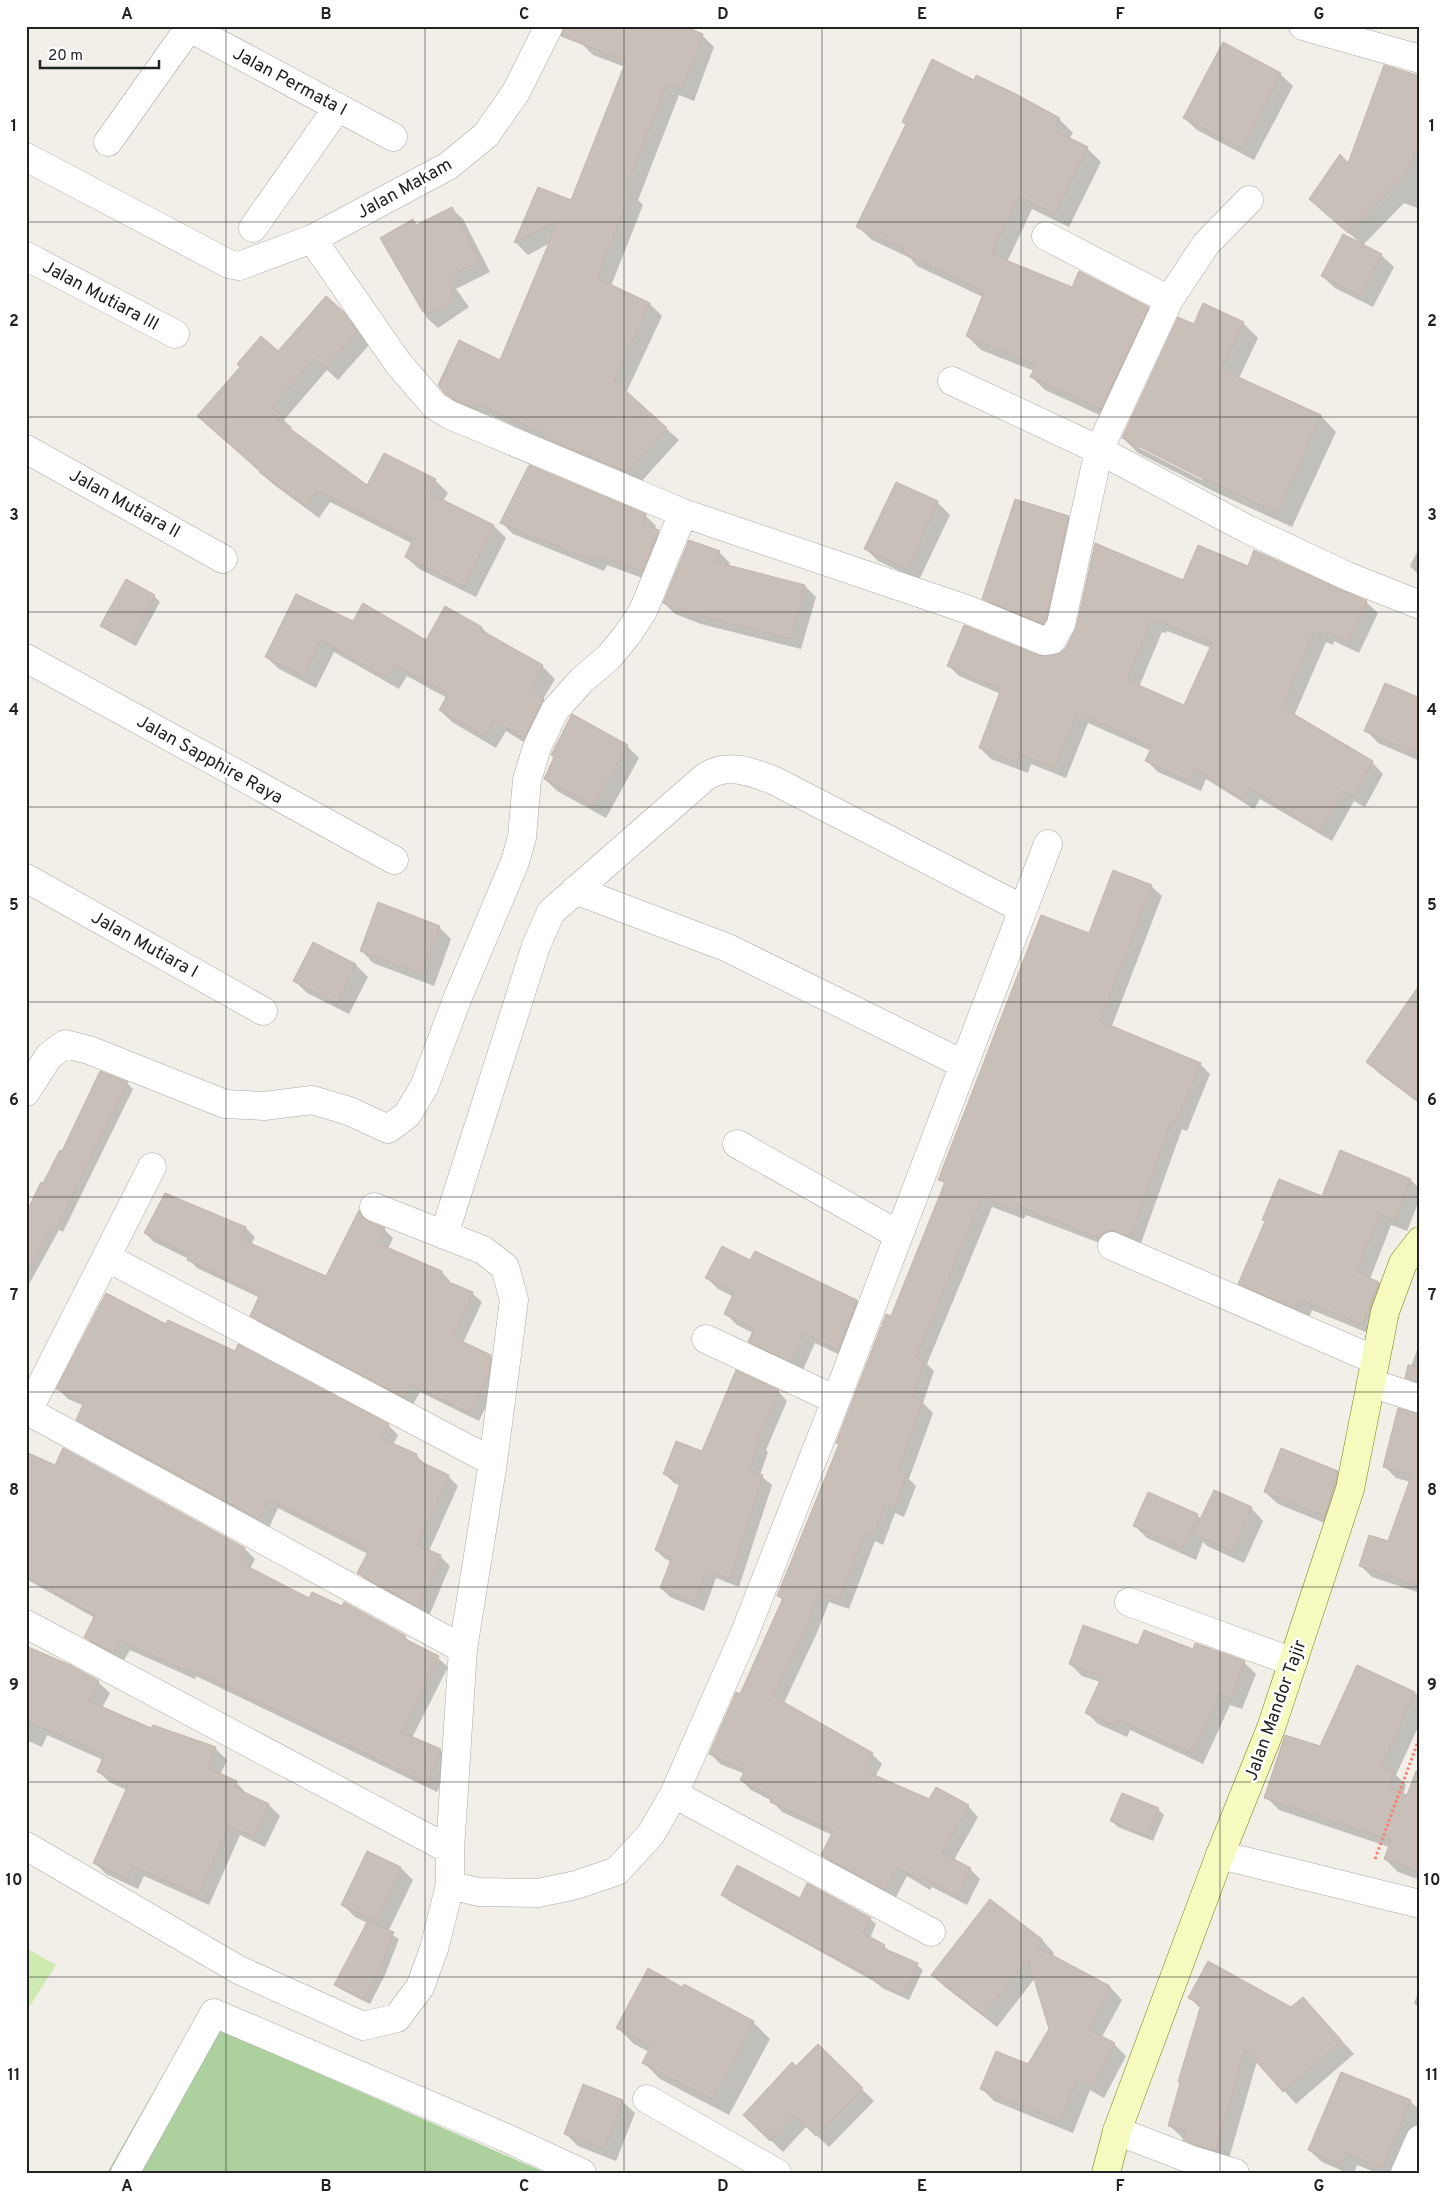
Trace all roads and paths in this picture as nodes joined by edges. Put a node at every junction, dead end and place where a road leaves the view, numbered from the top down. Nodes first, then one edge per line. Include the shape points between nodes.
1 (549, 26) edge
2 (1302, 26) edge
3 (187, 27) edge
4 (1420, 59) edge
5 (338, 106) junction
6 (393, 137) dead end
7 (108, 142) dead end
8 (26, 157) edge
9 (1249, 200) dead end
10 (253, 228) dead end
11 (1046, 236) dead end
12 (312, 239) junction
13 (26, 256) edge
14 (1169, 300) junction
15 (175, 334) dead end
16 (952, 381) dead end
17 (26, 449) edge
18 (1099, 450) junction
19 (684, 514) junction
20 (223, 558) dead end
21 (1420, 605) edge
22 (26, 658) edge
23 (1048, 844) dead end
24 (394, 860) dead end
25 (26, 878) edge
26 (574, 890) junction
27 (1024, 909) junction
28 (263, 1011) dead end
29 (963, 1064) junction
30 (26, 1092) edge
31 (737, 1144) dead end
32 (152, 1167) dead end
33 (374, 1207) dead end
34 (444, 1235) junction
35 (899, 1235) junction
36 (1420, 1241) edge
37 (1112, 1246) dead end
38 (106, 1257) junction
39 (706, 1339) dead end
40 (1373, 1371) junction
41 (1420, 1399) edge
42 (836, 1400) junction
43 (27, 1411) edge
44 (493, 1462) junction
45 (1129, 1602) dead end
46 (26, 1624) edge
47 (463, 1649) junction
48 (1293, 1662) junction
49 (1420, 1736) edge
50 (674, 1794) junction
51 (26, 1846) edge
52 (450, 1850) junction
53 (1220, 1855) junction
54 (450, 1885) junction
55 (1364, 1890) junction
56 (1420, 1904) edge
57 (931, 1932) dead end
58 (647, 2099) dead end
59 (1117, 2131) junction
60 (1420, 2139) edge
61 (125, 2173) edge
62 (582, 2173) edge
63 (777, 2173) edge
64 (1106, 2173) edge
65 (1235, 2173) edge
66 (1405, 2173) edge

1 - 12 street, Jalan Makam via 516,92 486,135 448,166
2 - 4 street
3 - 5 street, Jalan Permata I
3 - 7 street
5 - 6 street, Jalan Permata I
5 - 10 street
8 - 12 street, Jalan Makam via 229,264 239,266
9 - 14 street via 1206,244
11 - 14 street
12 - 19 street via 398,363 435,406
13 - 15 street, Jalan Mutiara III
14 - 18 street
16 - 18 street
17 - 20 street, Jalan Mutiara II
18 - 19 street via 1061,624 1052,640 1044,641 966,609
18 - 21 street via 1247,529 1347,576
19 - 30 street via 643,610 609,657 582,680 556,710 537,747 527,780 522,837 515,862 424,1087 407,1115 388,1129 349,1111 312,1100 264,1106 225,1104 89,1050 65,1044 49,1056
22 - 24 street, Jalan Sapphire Raya
23 - 27 street
25 - 28 street, Jalan Mutiara I
26 - 27 street via 705,776 715,770 747,770 775,781
26 - 29 street via 728,948
26 - 34 street via 551,912 536,946
27 - 29 street
29 - 35 street
31 - 35 street
32 - 38 street
33 - 34 street
34 - 44 street via 482,1250 505,1267 514,1300
35 - 42 street
36 - 40 main road, Jalan Mandor Tajir via 1403,1263 1385,1312
37 - 40 street
38 - 43 street
38 - 44 street
39 - 42 street
40 - 41 street
40 - 48 main road, Jalan Mandor Tajir via 1350,1490
42 - 50 street via 744,1635
43 - 47 street
44 - 47 street
45 - 48 street
46 - 52 street
47 - 52 street
48 - 53 main road, Jalan Mandor Tajir via 1271,1728
49 - 55 path
50 - 54 street via 650,1834 618,1871 538,1893 478,1892
50 - 57 street
51 - 54 street via 239,1970 364,2026 397,2018 420,1987 434,1949
52 - 54 street
53 - 55 street
53 - 59 main road, Jalan Mandor Tajir
55 - 56 street
58 - 63 street
59 - 64 main road, Jalan Mandor Tajir
59 - 65 street
60 - 66 street
61 - 62 street via 214,2013

